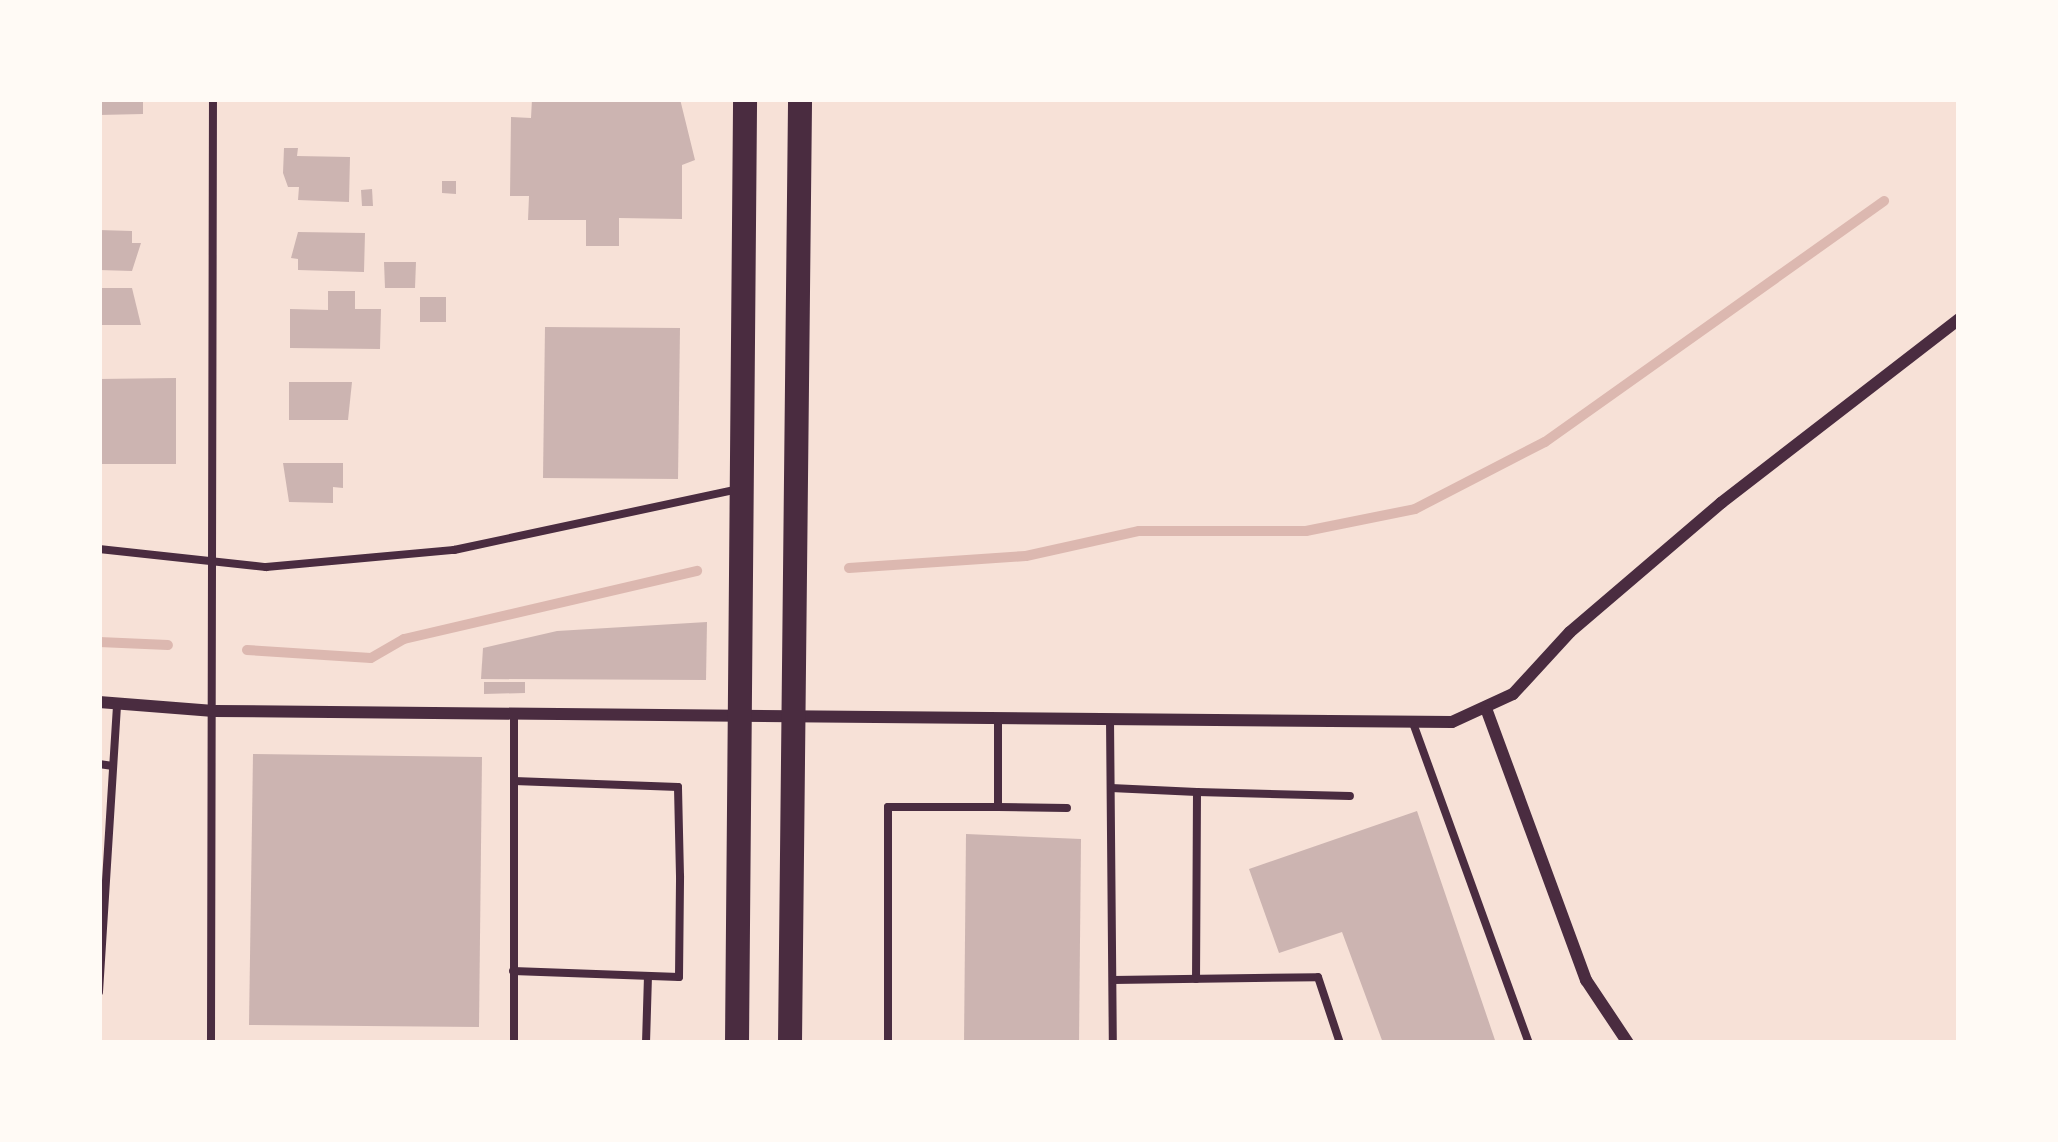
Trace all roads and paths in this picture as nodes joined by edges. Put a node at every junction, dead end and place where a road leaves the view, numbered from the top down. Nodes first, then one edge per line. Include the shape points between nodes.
1 (213, 99) edge
2 (746, 99) edge
3 (800, 99) edge
4 (1959, 319) edge
5 (742, 488) junction
6 (99, 549) edge
7 (213, 564) junction
8 (99, 702) edge
9 (117, 704) junction
10 (214, 711) junction
11 (1487, 711) junction
12 (514, 712) junction
13 (741, 714) junction
14 (794, 714) junction
15 (998, 717) junction
16 (1110, 718) junction
17 (1413, 723) junction
18 (99, 764) edge
19 (112, 766) junction
20 (514, 782) junction
21 (1111, 788) junction
22 (1197, 792) junction
23 (1350, 796) dead end
24 (998, 807) junction
25 (1067, 808) dead end
26 (513, 971) junction
27 (648, 976) junction
28 (1196, 979) junction
29 (1112, 980) junction
30 (99, 992) edge
31 (211, 1043) edge
32 (514, 1043) edge
33 (646, 1043) edge
34 (737, 1043) edge
35 (790, 1043) edge
36 (888, 1043) edge
37 (1113, 1043) edge
38 (1340, 1043) edge
39 (1529, 1043) edge
40 (1628, 1043) edge

1 - 7 lane
2 - 5 main road
3 - 14 main road
4 - 11 street via 1720,503
5 - 7 lane via 454,550
5 - 13 main road
6 - 7 lane
7 - 10 lane
8 - 9 street
9 - 10 street
9 - 19 lane
10 - 12 street
10 - 31 lane
11 - 17 street
11 - 40 street via 1586,980
12 - 13 street
12 - 20 lane
13 - 14 street
13 - 34 main road
14 - 15 street
14 - 35 main road
15 - 16 street
15 - 24 lane
16 - 17 street
16 - 21 lane
17 - 39 lane
18 - 19 lane
19 - 30 lane
20 - 26 lane
20 - 27 lane via 678,787 679,976
21 - 22 lane
21 - 29 lane
22 - 23 lane
22 - 28 lane
24 - 25 lane
24 - 36 lane via 888,807
26 - 27 lane
26 - 32 lane
27 - 33 lane
28 - 29 lane
28 - 38 lane via 1318,977
29 - 37 lane

